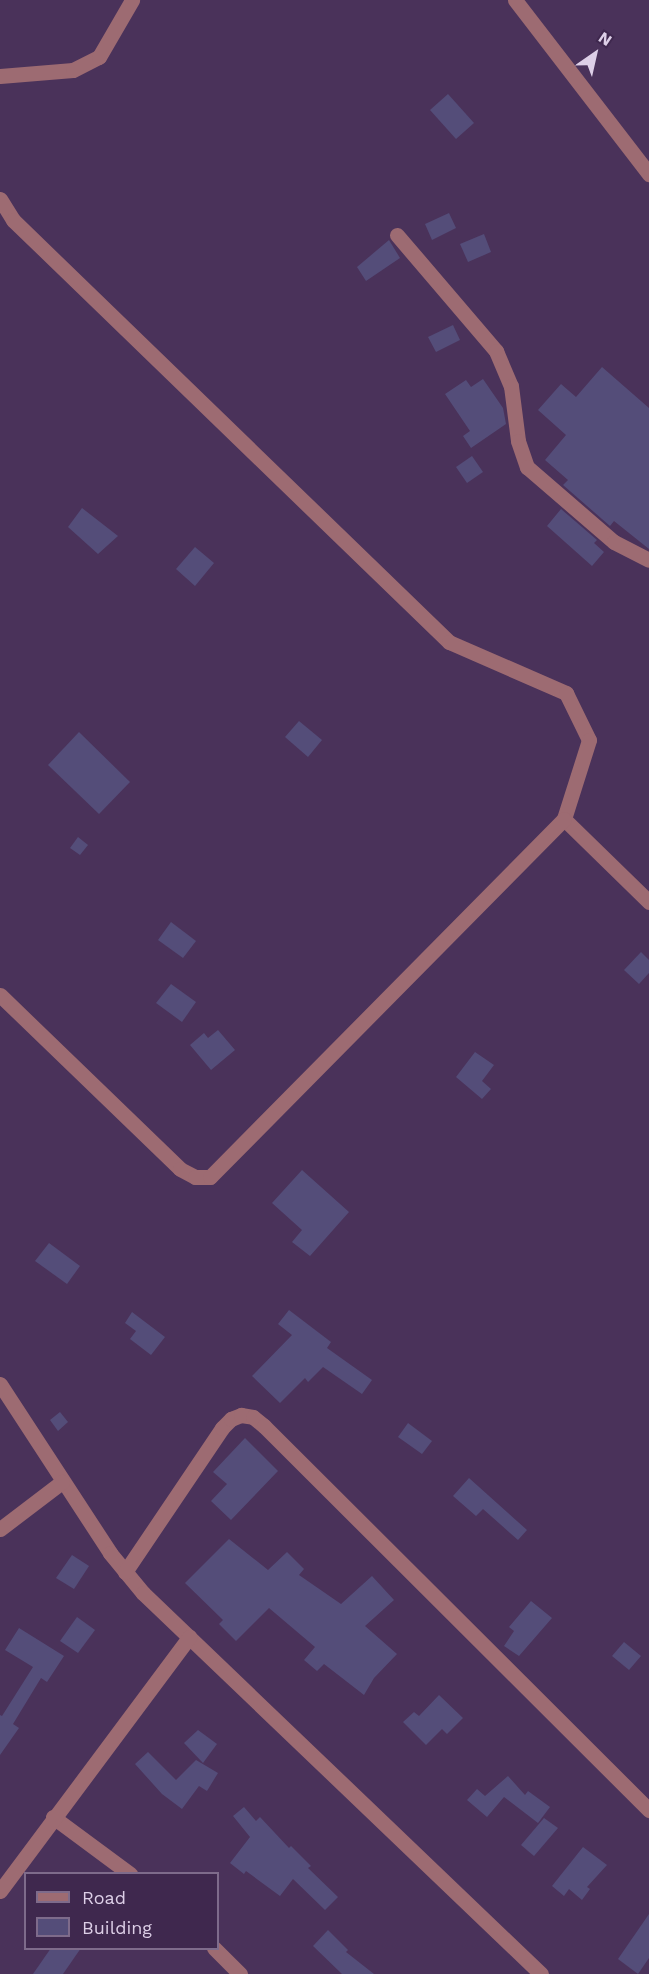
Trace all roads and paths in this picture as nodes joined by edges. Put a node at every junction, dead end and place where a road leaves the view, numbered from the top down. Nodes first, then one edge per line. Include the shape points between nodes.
1 (132, 0) edge
2 (515, 0) edge
3 (0, 76) edge
4 (649, 174) edge
5 (0, 199) edge
6 (397, 235) dead end
7 (649, 560) edge
8 (564, 819) junction
9 (649, 902) edge
10 (0, 995) edge
11 (0, 1384) edge
12 (62, 1482) junction
13 (0, 1529) edge
14 (125, 1572) junction
15 (189, 1637) junction
16 (649, 1810) edge
17 (53, 1817) junction
18 (126, 1872) edge
19 (0, 1891) edge
20 (216, 1950) edge
21 (240, 1974) edge
22 (541, 1974) edge

1 - 3 street via 99,57 73,70
2 - 4 street
5 - 8 street via 14,220 449,642 566,693 589,740
6 - 7 street via 496,351 512,386 518,441 527,467 614,542
8 - 9 street
8 - 10 street via 210,1177 195,1177 180,1169
11 - 12 street
12 - 13 street
12 - 14 street
14 - 15 street
14 - 16 street via 222,1428 241,1415 253,1418
15 - 17 street
15 - 22 street
17 - 18 street
17 - 19 street
20 - 21 street

